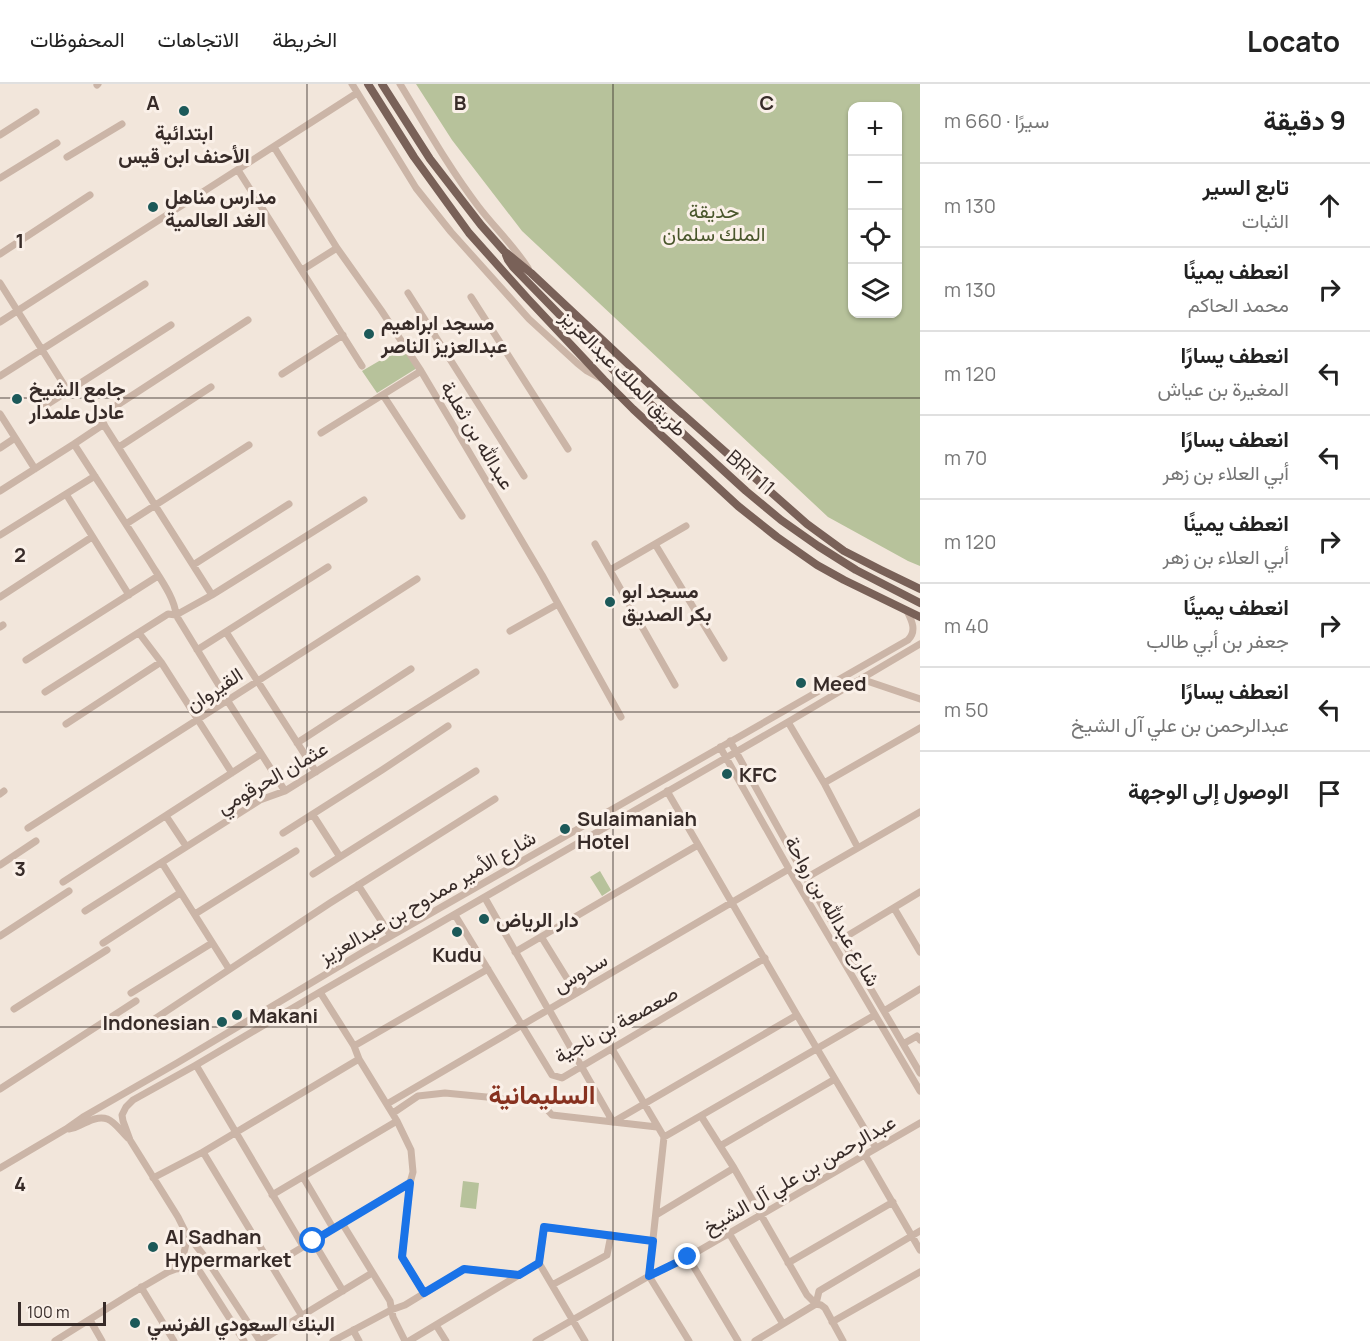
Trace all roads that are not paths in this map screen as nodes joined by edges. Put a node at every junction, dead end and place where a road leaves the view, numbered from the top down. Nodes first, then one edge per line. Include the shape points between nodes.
1 (352, 84) edge
2 (368, 84) edge
3 (382, 84) edge
4 (400, 84) edge
5 (357, 93) junction
6 (36, 112) dead end
7 (122, 124) dead end
8 (0, 135) edge
9 (57, 143) dead end
10 (274, 147) junction
11 (67, 158) dead end
12 (238, 170) junction
13 (0, 178) edge
14 (90, 195) dead end
15 (338, 248) junction
16 (504, 251) junction
17 (0, 254) edge
18 (302, 270) junction
19 (531, 273) junction
20 (0, 283) edge
21 (145, 284) dead end
22 (408, 293) dead end
23 (471, 297) dead end
24 (527, 298) junction
25 (18, 310) junction
26 (248, 320) dead end
27 (0, 322) edge
28 (171, 325) dead end
29 (343, 335) junction
30 (581, 337) junction
31 (42, 349) junction
32 (362, 366) dead end
33 (421, 371) junction
34 (282, 374) dead end
35 (0, 376) edge
36 (604, 380) junction
37 (211, 387) dead end
38 (68, 391) junction
39 (383, 394) junction
40 (40, 409) dead end
41 (0, 414) edge
42 (102, 420) junction
43 (321, 433) dead end
44 (15, 438) junction
45 (74, 444) junction
46 (249, 445) dead end
47 (118, 447) junction
48 (0, 448) edge
49 (568, 449) dead end
50 (35, 469) junction
51 (95, 476) junction
52 (524, 476) dead end
53 (0, 491) edge
54 (66, 494) junction
55 (364, 500) dead end
56 (289, 504) dead end
57 (155, 506) junction
58 (462, 516) dead end
59 (126, 524) junction
60 (686, 526) dead end
61 (0, 535) edge
62 (92, 537) junction
63 (595, 544) dead end
64 (655, 544) junction
65 (193, 565) junction
66 (328, 567) dead end
67 (610, 570) junction
68 (158, 576) junction
69 (417, 579) dead end
70 (920, 589) edge
71 (129, 595) junction
72 (212, 595) junction
73 (0, 597) edge
74 (920, 603) edge
75 (558, 604) junction
76 (907, 611) junction
77 (176, 615) junction
78 (920, 617) edge
79 (510, 631) dead end
80 (226, 632) junction
81 (139, 633) junction
82 (920, 644) edge
83 (197, 650) junction
84 (724, 658) dead end
85 (26, 660) dead end
86 (161, 662) junction
87 (411, 669) dead end
88 (476, 672) dead end
89 (861, 679) junction
90 (257, 681) junction
91 (675, 685) dead end
92 (45, 692) dead end
93 (920, 699) edge
94 (227, 700) junction
95 (621, 717) dead end
96 (197, 719) junction
97 (788, 722) junction
98 (66, 724) dead end
99 (448, 726) dead end
100 (920, 728) edge
101 (730, 741) junction
102 (297, 743) junction
103 (720, 747) junction
104 (736, 752) junction
105 (261, 754) junction
106 (726, 758) junction
107 (476, 771) dead end
108 (316, 772) junction
109 (232, 773) junction
110 (824, 783) junction
111 (285, 790) junction
112 (667, 791) junction
113 (495, 799) dead end
114 (312, 815) junction
115 (919, 815) edge
116 (166, 816) junction
117 (28, 828) dead end
118 (284, 833) dead end
119 (36, 841) dead end
120 (698, 845) junction
121 (186, 846) junction
122 (858, 848) junction
123 (296, 851) dead end
124 (340, 857) junction
125 (162, 863) junction
126 (0, 865) edge
127 (789, 868) junction
128 (313, 874) dead end
129 (806, 878) junction
130 (63, 882) dead end
131 (358, 885) junction
132 (69, 891) dead end
133 (920, 892) edge
134 (180, 893) junction
135 (484, 898) junction
136 (732, 902) junction
137 (894, 908) junction
138 (85, 911) dead end
139 (195, 914) junction
140 (455, 915) junction
141 (0, 936) edge
142 (392, 936) junction
143 (542, 938) junction
144 (842, 939) junction
145 (212, 943) junction
146 (920, 951) edge
147 (515, 952) junction
148 (765, 958) junction
149 (229, 969) junction
150 (488, 969) junction
151 (920, 989) edge
152 (320, 992) junction
153 (131, 993) dead end
154 (576, 993) junction
155 (136, 1001) dead end
156 (14, 1009) dead end
157 (548, 1010) junction
158 (884, 1011) junction
159 (797, 1015) junction
160 (875, 1015) junction
161 (150, 1022) dead end
162 (522, 1025) junction
163 (920, 1040) edge
164 (903, 1044) junction
165 (354, 1046) junction
166 (817, 1048) junction
167 (612, 1049) junction
168 (359, 1059) junction
169 (196, 1065) junction
170 (582, 1066) junction
171 (920, 1073) edge
172 (835, 1079) junction
173 (0, 1089) edge
174 (920, 1091) edge
175 (387, 1104) junction
176 (644, 1104) junction
177 (393, 1113) junction
178 (701, 1116) junction
179 (397, 1121) junction
180 (613, 1122) junction
181 (920, 1123) edge
182 (657, 1127) junction
183 (66, 1130) junction
184 (235, 1133) junction
185 (664, 1137) junction
186 (130, 1140) junction
187 (720, 1146) junction
188 (876, 1148) junction
189 (203, 1152) junction
190 (865, 1155) junction
191 (0, 1168) edge
192 (734, 1168) junction
193 (303, 1177) junction
194 (153, 1178) junction
195 (410, 1183) junction
196 (272, 1195) junction
197 (893, 1202) junction
198 (760, 1214) junction
199 (656, 1215) junction
200 (342, 1223) junction
201 (333, 1228) junction
202 (920, 1231) edge
203 (186, 1233) junction
204 (729, 1233) junction
205 (611, 1235) junction
206 (912, 1235) junction
207 (313, 1241) junction
208 (653, 1241) junction
209 (303, 1246) junction
210 (920, 1250) edge
211 (688, 1257) junction
212 (539, 1263) junction
213 (788, 1263) junction
214 (271, 1266) junction
215 (168, 1272) junction
216 (920, 1272) edge
217 (372, 1273) junction
218 (519, 1275) junction
219 (649, 1276) junction
220 (552, 1285) junction
221 (141, 1287) junction
222 (343, 1291) junction
223 (424, 1293) junction
224 (816, 1304) junction
225 (391, 1310) junction
226 (302, 1316) junction
227 (90, 1320) junction
228 (572, 1320) junction
229 (832, 1322) junction
230 (783, 1324) junction
231 (436, 1325) junction
232 (353, 1330) junction
233 (839, 1340) edge
234 (55, 1341) edge
235 (102, 1341) edge
236 (174, 1341) edge
237 (244, 1341) edge
238 (260, 1341) edge
239 (333, 1341) edge
240 (359, 1341) edge
241 (407, 1341) edge
242 (446, 1341) edge
243 (536, 1341) edge
244 (585, 1341) edge
245 (689, 1341) edge
246 (738, 1341) edge
247 (755, 1341) edge

1 - 5 street
2 - 24 main road, طريق الملك عبدالعزيز via 442,197
3 - 16 main road, طريق الملك عبدالعزيز via 430,159
4 - 19 street via 477,205
5 - 10 street
5 - 36 street via 416,188 451,232 529,319 577,363
6 - 8 street
7 - 11 street
9 - 13 street
10 - 12 street
10 - 15 street, عبدالله بن ثعلبة
12 - 18 street
12 - 25 street
14 - 17 street
15 - 18 street
15 - 33 street, عبدالله بن ثعلبة
16 - 19 main road, طريق الملك عبدالعزيز
16 - 30 main road, BRT 11 via 513,267
18 - 29 street
19 - 70 main road, طريق الملك عبدالعزيز via 807,524 844,551
20 - 25 street
21 - 31 street
22 - 52 street
23 - 49 street
24 - 30 main road, BRT 11
24 - 36 main road, طريق الملك عبدالعزيز
25 - 27 street
25 - 31 street
26 - 42 street
28 - 38 street
29 - 32 street
29 - 34 street
30 - 74 main road, BRT 11 via 625,382 781,520 856,570
31 - 35 street
31 - 38 street
33 - 39 street
33 - 75 street, عبدالله بن ثعلبة
36 - 76 main road, طريق الملك عبدالعزيز via 738,506 777,537 817,565
37 - 47 street
38 - 40 street
39 - 43 street
39 - 58 street
41 - 44 street
42 - 45 street
42 - 47 street
44 - 48 street
44 - 50 street
45 - 50 street
45 - 51 street
46 - 57 street
47 - 57 street
50 - 53 street
51 - 54 street
51 - 59 street
54 - 61 street
54 - 62 street
55 - 72 street
56 - 65 street
57 - 59 street
57 - 65 street
59 - 68 street
60 - 64 street
62 - 71 street
62 - 73 street
63 - 67 street
64 - 67 street
64 - 84 street
65 - 72 street
66 - 80 street
67 - 91 street
68 - 71 street
68 - 77 street via 176,606
69 - 90 street, القيروان
71 - 85 street
72 - 77 street
75 - 79 street
75 - 95 street, عبدالله بن ثعلبة
76 - 78 main road, طريق الملك عبدالعزيز
76 - 101 street, شارع الأمير ممدوح بن عبدالعزيز via 914,630 908,640
77 - 81 street via 168,614
77 - 83 street
80 - 83 street
80 - 90 street
81 - 86 street
81 - 92 street
82 - 89 street, شارع الأمير ممدوح بن عبدالعزيز
83 - 94 street
86 - 96 street
86 - 98 street
87 - 102 street
88 - 108 street, عثمان الحرقومي
89 - 93 street
89 - 97 street, شارع الأمير ممدوح بن عبدالعزيز
90 - 94 street, القيروان
90 - 102 street
94 - 96 street, القيروان
94 - 105 street
96 - 109 street
96 - 117 street, القيروان
97 - 104 street, شارع الأمير ممدوح بن عبدالعزيز
97 - 110 street
99 - 114 street
100 - 110 street
101 - 103 street, شارع الأمير ممدوح بن عبدالعزيز
101 - 104 street, شارع عبدالله بن رواحة
102 - 108 street
103 - 106 street, شارع عبدالله بن رواحة
103 - 142 street, شارع الأمير ممدوح بن عبدالعزيز
104 - 106 street, شارع الأمير ممدوح بن عبدالعزيز
104 - 129 street, شارع عبدالله بن رواحة
105 - 109 street
105 - 111 street
106 - 112 street, شارع الأمير ممدوح بن عبدالعزيز
106 - 127 street, شارع عبدالله بن رواحة
107 - 124 street
108 - 111 street, عثمان الحرقومي
109 - 116 street
110 - 122 street
111 - 121 street, عثمان الحرقومي
112 - 120 street
112 - 135 street, شارع الأمير ممدوح بن عبدالعزيز
113 - 131 street
114 - 118 street
114 - 124 street
115 - 122 street
116 - 121 street
116 - 130 street
119 - 126 street
120 - 136 street
120 - 143 street
121 - 125 street, عثمان الحرقومي
122 - 129 street
123 - 139 street
124 - 128 street
125 - 134 street
125 - 138 street, عثمان الحرقومي
127 - 136 street, سدوس
127 - 160 street, شارع عبدالله بن رواحة
129 - 144 street, شارع عبدالله بن رواحة
131 - 142 street
131 - 149 street
132 - 141 street
133 - 137 street
134 - 139 street
134 - 156 street
135 - 140 street, شارع الأمير ممدوح بن عبدالعزيز
135 - 147 street
136 - 148 street
136 - 154 street, سدوس
137 - 144 street
137 - 146 street
139 - 145 street
140 - 150 street, صعصعة بن ناجية
140 - 152 street, شارع الأمير ممدوح بن عبدالعزيز
142 - 183 street, شارع الأمير ممدوح بن عبدالعزيز
143 - 147 street
143 - 154 street
144 - 158 street, شارع عبدالله بن رواحة
145 - 149 street
145 - 153 street
147 - 157 street
148 - 159 street
148 - 167 street, صعصعة بن ناجية
149 - 161 street
150 - 162 street, صعصعة بن ناجية
150 - 165 street
151 - 158 street
152 - 165 street
152 - 169 street, شارع الأمير ممدوح بن عبدالعزيز
154 - 157 street, سدوس
155 - 173 street
157 - 162 street, سدوس
157 - 170 street
158 - 164 street, شارع عبدالله بن رواحة
159 - 166 street
159 - 176 street
160 - 166 street
160 - 174 street, شارع عبدالله بن رواحة
162 - 170 street, صعصعة بن ناجية via 552,1075 562,1078
162 - 175 street, سدوس
163 - 164 street via 917,1036
164 - 171 street, شارع عبدالله بن رواحة
165 - 168 street
166 - 172 street
166 - 178 street
167 - 170 street, صعصعة بن ناجية
167 - 176 street
168 - 175 street
168 - 184 street
169 - 184 street
169 - 186 street, شارع الأمير ممدوح بن عبدالعزيز via 126,1107 122,1115
170 - 180 street
172 - 187 street
172 - 188 street
175 - 177 street
176 - 180 street
176 - 182 street
177 - 179 street
177 - 180 street via 418,1096 445,1093 529,1101 543,1105 552,1115
178 - 185 street
178 - 187 street
179 - 193 street
179 - 195 street via 411,1150
180 - 182 street
181 - 188 street, عبدالرحمن بن علي آل الشيخ
182 - 185 street
183 - 186 street via 95,1118 106,1118
183 - 191 street, شارع الأمير ممدوح بن عبدالعزيز
184 - 189 street
184 - 196 street
185 - 199 street
186 - 194 street
187 - 192 street
188 - 190 street, عبدالرحمن بن علي آل الشيخ
189 - 194 street
189 - 214 street
190 - 197 street
190 - 198 street, عبدالرحمن بن علي آل الشيخ
192 - 198 street
192 - 199 street
193 - 196 street
193 - 201 street
194 - 203 street
195 - 200 street
195 - 223 street via 402,1257
196 - 209 street
197 - 206 street
197 - 213 street
198 - 204 street, عبدالرحمن بن علي آل الشيخ
198 - 213 street
199 - 208 street
200 - 201 street
200 - 217 street
201 - 207 street
202 - 206 street
203 - 215 street via 184,1253
203 - 238 street
204 - 211 street, عبدالرحمن بن علي آل الشيخ
204 - 230 street
205 - 208 street
205 - 212 street via 544,1227
205 - 220 street via 607,1255
206 - 210 street
206 - 224 street via 819,1292
207 - 209 street
207 - 222 street
208 - 219 street
209 - 214 street
211 - 219 street, عبدالرحمن بن علي آل الشيخ
211 - 246 street
212 - 218 street
212 - 220 street
213 - 224 street
214 - 226 street
215 - 221 street
215 - 237 street via 191,1268 200,1272
216 - 229 street
217 - 222 street
217 - 225 street via 390,1301
218 - 223 street via 464,1269
218 - 231 street
219 - 228 street, عبدالرحمن بن علي آل الشيخ
219 - 245 street
220 - 228 street
221 - 227 street
221 - 236 street
222 - 226 street
223 - 225 street
224 - 229 street via 825,1308
224 - 230 street
225 - 232 street
225 - 241 street
226 - 238 street
227 - 234 street
227 - 235 street
228 - 243 street, عبدالرحمن بن علي آل الشيخ
228 - 244 street
229 - 233 street
230 - 247 street
231 - 241 street
231 - 242 street
232 - 239 street
232 - 240 street

